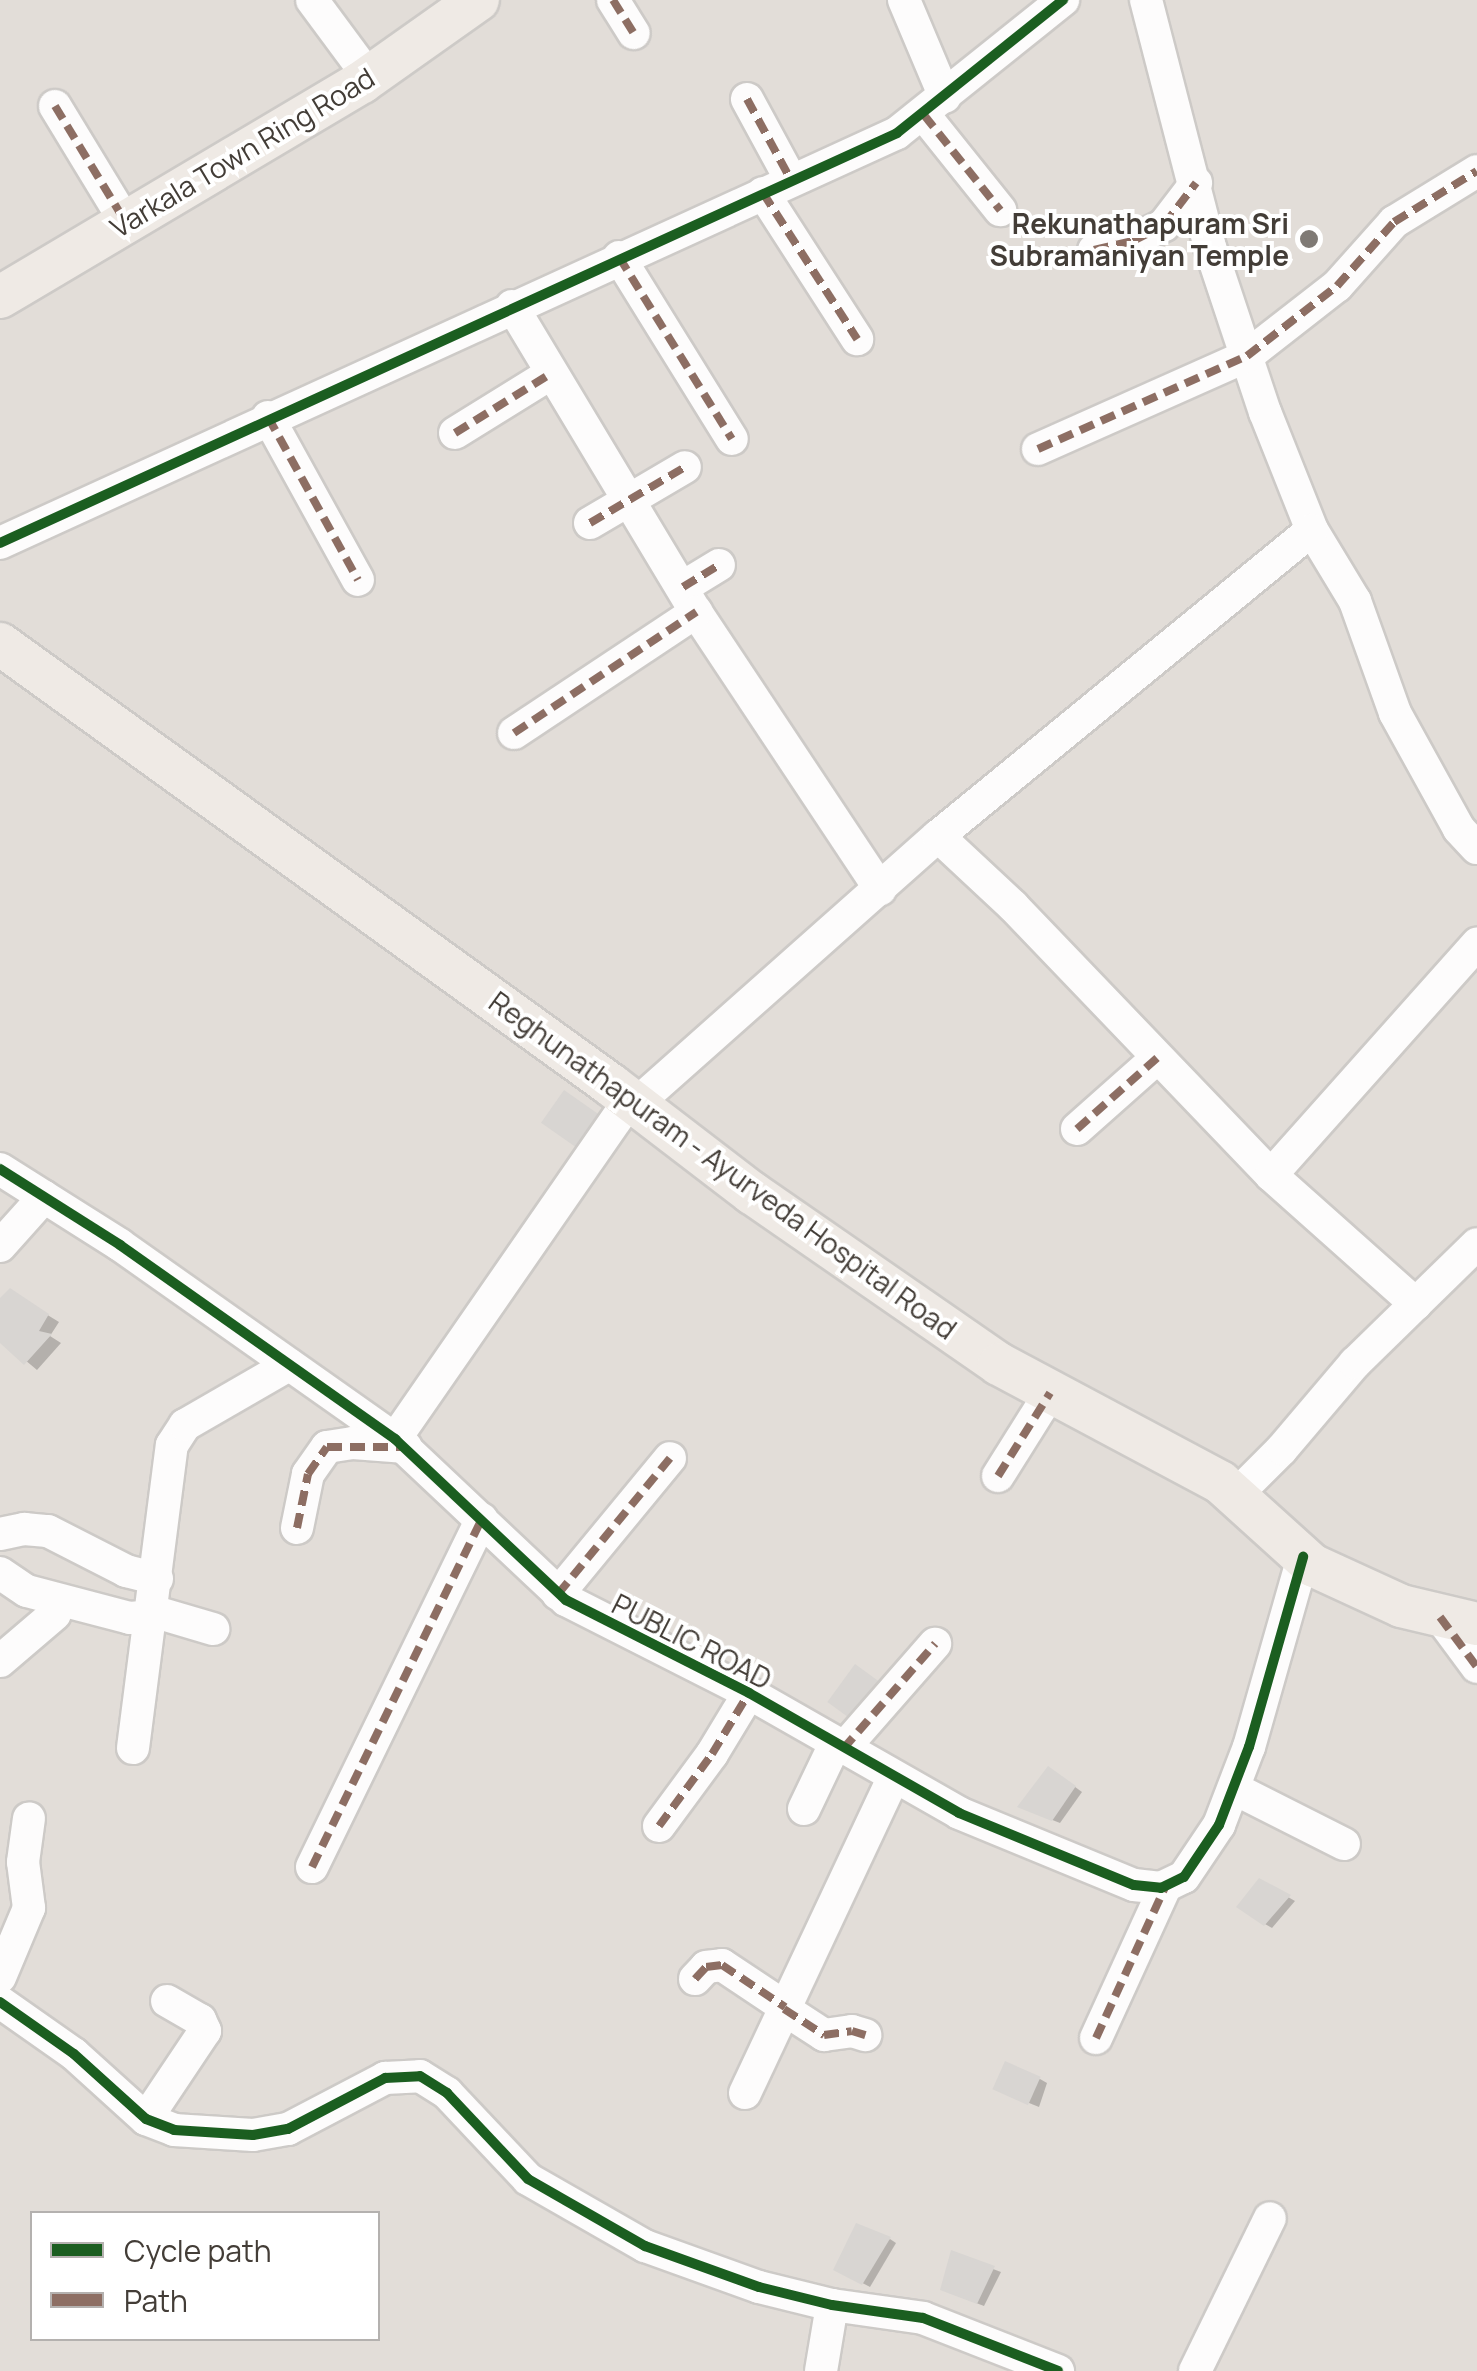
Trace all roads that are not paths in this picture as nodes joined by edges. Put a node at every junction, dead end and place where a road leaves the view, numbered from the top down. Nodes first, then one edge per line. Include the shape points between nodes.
1 (312, 0) edge
2 (478, 0) edge
3 (613, 0) edge
4 (904, 0) edge
5 (1063, 0) edge
6 (1146, 0) edge
7 (634, 34) dead end
8 (370, 76) junction
9 (746, 99) dead end
10 (56, 106) dead end
11 (934, 106) junction
12 (1477, 171) edge
13 (1196, 183) junction
14 (777, 186) junction
15 (1000, 210) dead end
16 (126, 223) junction
17 (1094, 250) dead end
18 (619, 258) junction
19 (0, 297) edge
20 (512, 306) junction
21 (857, 339) dead end
22 (1247, 356) junction
23 (550, 374) junction
24 (268, 416) junction
25 (455, 432) dead end
26 (732, 438) dead end
27 (1038, 450) dead end
28 (684, 467) dead end
29 (628, 497) junction
30 (590, 523) dead end
31 (1312, 530) junction
32 (0, 542) edge
33 (719, 564) dead end
34 (358, 580) dead end
35 (690, 600) junction
36 (0, 644) edge
37 (514, 734) dead end
38 (938, 836) junction
39 (1477, 848) edge
40 (880, 889) junction
41 (1477, 944) edge
42 (1157, 1058) junction
43 (633, 1101) junction
44 (1077, 1129) dead end
45 (0, 1169) edge
46 (1271, 1175) junction
47 (44, 1197) junction
48 (1477, 1244) edge
49 (0, 1246) edge
50 (1416, 1304) junction
51 (288, 1365) junction
52 (1050, 1394) junction
53 (400, 1443) junction
54 (670, 1458) dead end
55 (998, 1476) dead end
56 (1235, 1496) junction
57 (482, 1519) junction
58 (297, 1528) dead end
59 (0, 1534) edge
60 (1303, 1557) junction
61 (0, 1573) edge
62 (558, 1594) junction
63 (153, 1602) junction
64 (54, 1614) dead end
65 (1458, 1620) edge
66 (213, 1629) dead end
67 (935, 1644) dead end
68 (0, 1660) edge
69 (1477, 1668) edge
70 (749, 1693) junction
71 (834, 1745) junction
72 (134, 1748) dead end
73 (893, 1779) junction
74 (1235, 1788) junction
75 (801, 1800) dead end
76 (29, 1818) dead end
77 (659, 1826) dead end
78 (1344, 1844) dead end
79 (312, 1867) dead end
80 (1165, 1887) junction
81 (0, 1977) edge
82 (695, 1979) dead end
83 (168, 2001) dead end
84 (0, 2002) edge
85 (785, 2008) junction
86 (865, 2035) dead end
87 (1096, 2038) dead end
88 (746, 2093) dead end
89 (146, 2119) junction
90 (1270, 2218) dead end
91 (832, 2305) junction
92 (821, 2371) edge
93 (1058, 2371) edge
94 (1195, 2371) edge

1 - 8 street
2 - 8 main road, Varkala Town Ring Road
3 - 7 street
4 - 11 street
5 - 11 street
6 - 13 street
8 - 16 main road, Varkala Town Ring Road
9 - 14 street
10 - 16 street
11 - 14 street via 897,133
11 - 15 street
12 - 22 street via 1394,222 1337,286
13 - 17 street via 1164,225
13 - 22 street
14 - 18 street
14 - 21 street
16 - 19 main road, Varkala Town Ring Road
18 - 20 street
18 - 26 street
20 - 23 street
20 - 24 street
22 - 27 street
22 - 31 street
23 - 25 street
23 - 29 street
24 - 32 street
24 - 34 street
28 - 29 street
29 - 30 street
29 - 35 street
31 - 38 street
31 - 39 street via 1355,601 1395,713 1459,829
33 - 35 street
35 - 37 street
35 - 40 street
36 - 43 main road, Reghunathapuram - Ayurveda Hospital Road
38 - 40 street
38 - 42 street
40 - 43 street
41 - 46 street
42 - 44 street
42 - 46 street
43 - 52 main road, Reghunathapuram - Ayurveda Hospital Road via 752,1193
43 - 53 street
45 - 47 street, PUBLIC ROAD
46 - 50 street
47 - 49 street
47 - 51 street, PUBLIC ROAD
48 - 50 street
50 - 56 street
51 - 53 street, PUBLIC ROAD
51 - 63 street via 178,1434
52 - 55 street
52 - 56 main road, Reghunathapuram - Ayurveda Hospital Road via 1131,1432
53 - 57 street, PUBLIC ROAD
53 - 58 street via 326,1447 308,1474
54 - 62 street
56 - 60 main road, Reghunathapuram - Ayurveda Hospital Road
57 - 62 street, PUBLIC ROAD
57 - 79 street
59 - 63 street via 48,1532 126,1571
60 - 65 main road, Reghunathapuram - Ayurveda Hospital Road via 1350,1584
60 - 74 street
61 - 63 street via 27,1591 130,1618
62 - 70 street, PUBLIC ROAD
63 - 66 street
63 - 72 street
64 - 68 street
65 - 69 street
67 - 71 street
70 - 71 street, PUBLIC ROAD
70 - 77 street
71 - 73 street, PUBLIC ROAD
71 - 75 street
73 - 80 street, PUBLIC ROAD via 1117,1880
73 - 85 street
74 - 78 street
74 - 80 street via 1198,1862
76 - 81 street via 28,1908
80 - 87 street
82 - 85 street via 706,1966 722,1965
83 - 89 street via 200,2020 205,2031
84 - 89 street via 61,2044
85 - 86 street via 824,2035
85 - 88 street
89 - 91 street via 211,2135 288,2130 385,2078 420,2076 447,2093 528,2179 561,2200 689,2265
90 - 94 street
91 - 92 street
91 - 93 street via 923,2318

